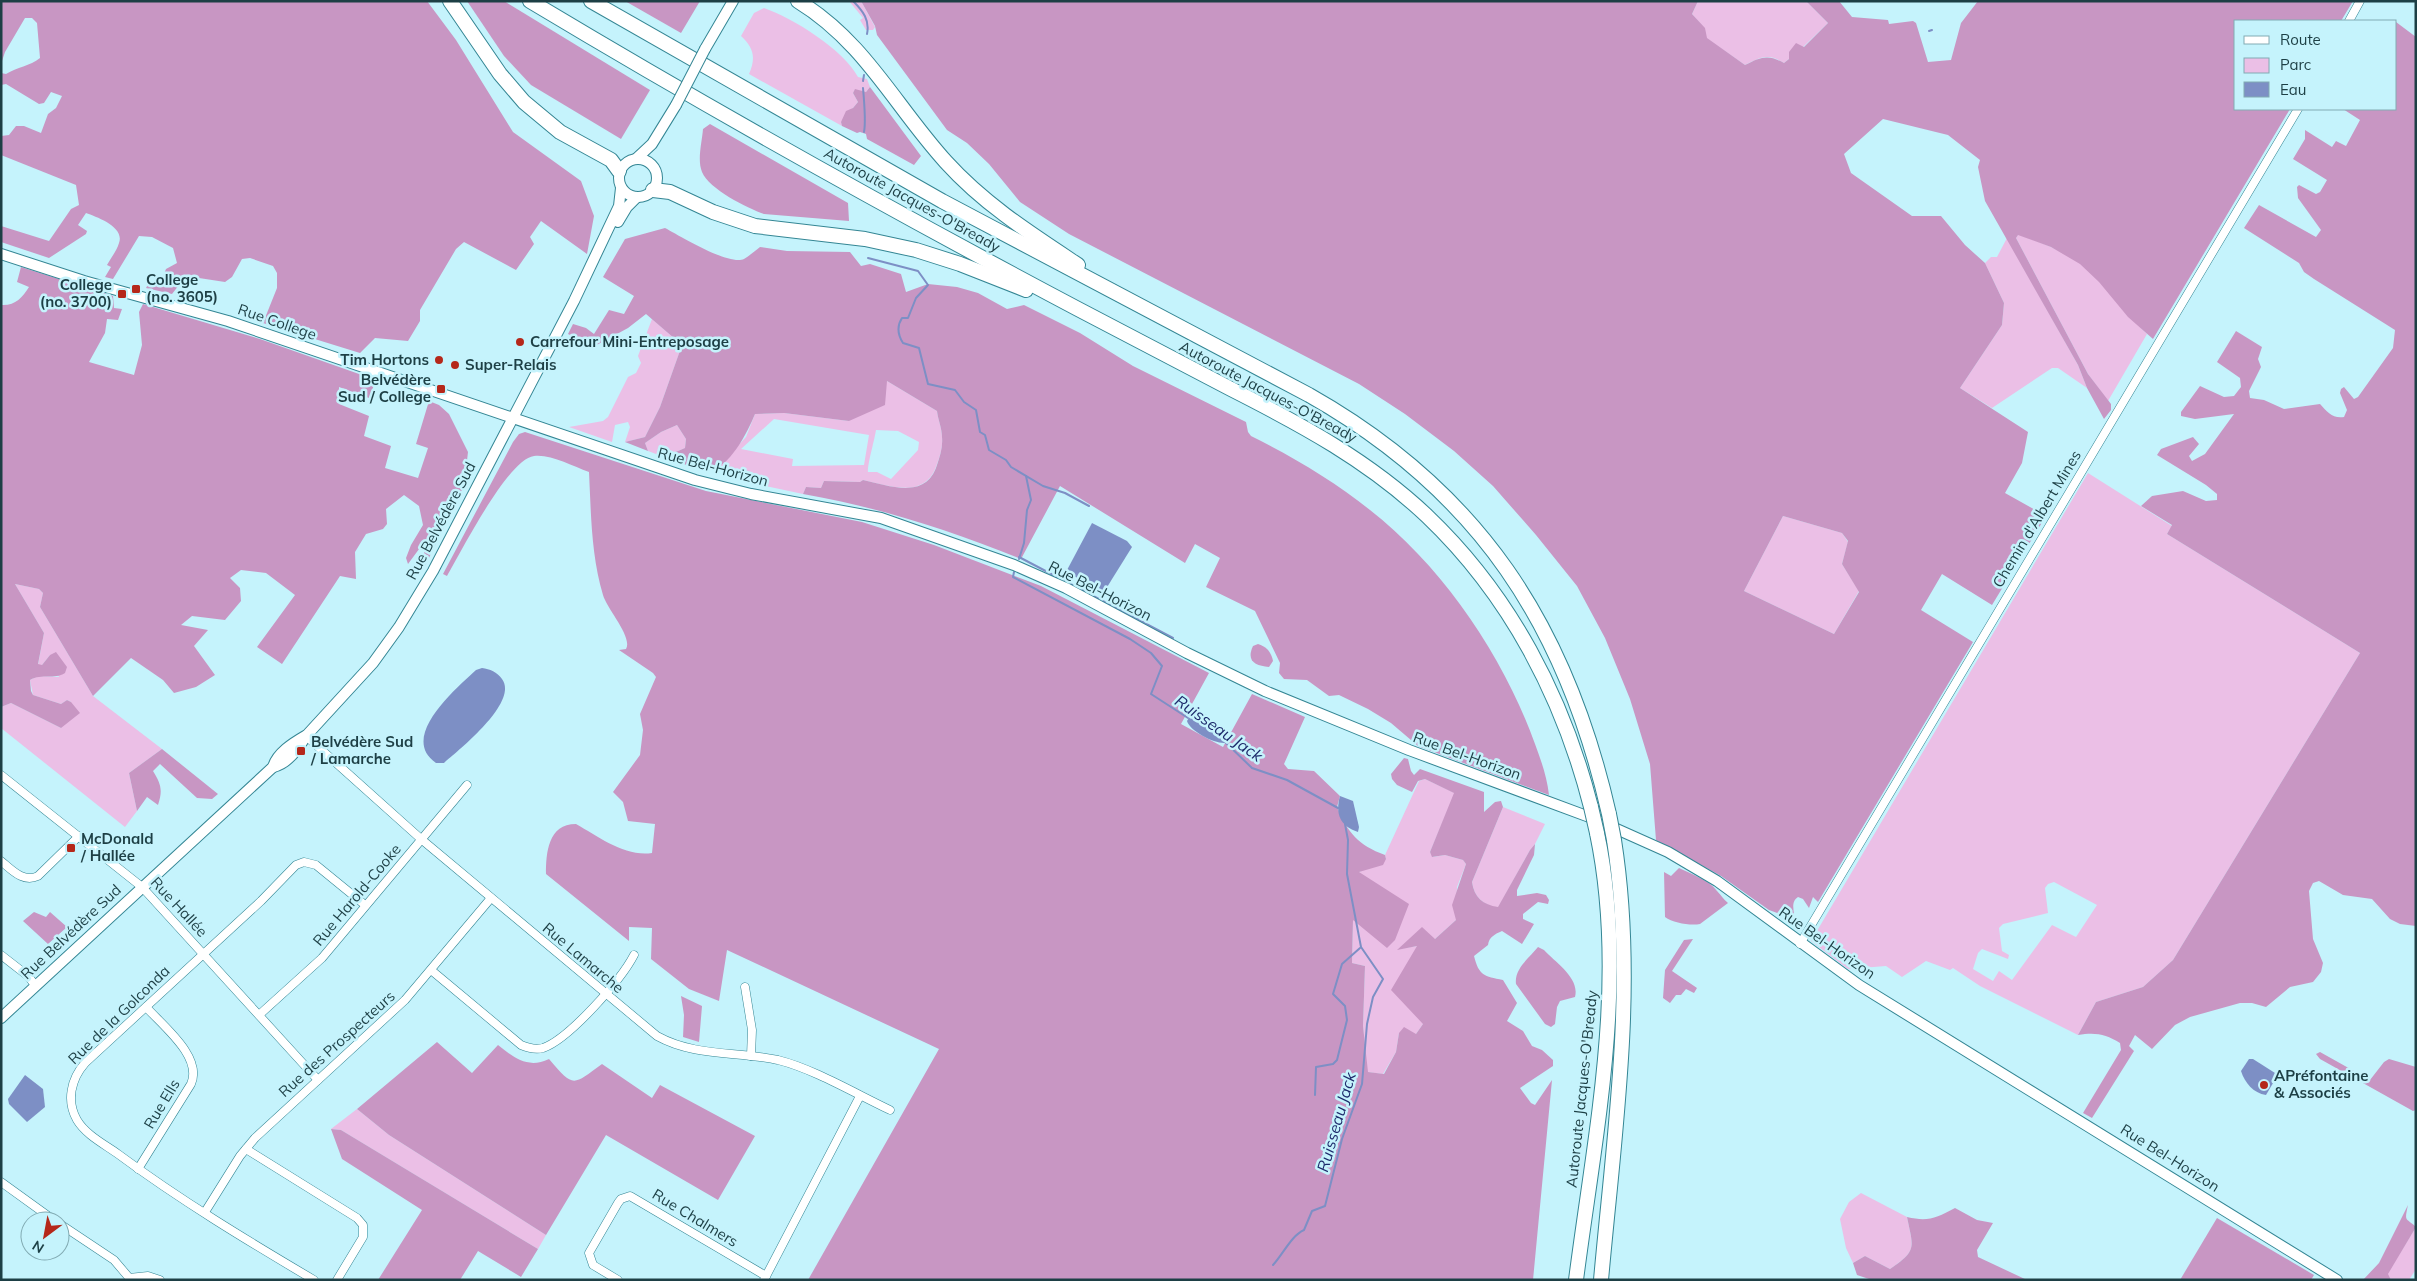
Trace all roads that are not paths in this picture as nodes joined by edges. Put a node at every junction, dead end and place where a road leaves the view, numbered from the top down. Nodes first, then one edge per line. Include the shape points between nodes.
1 (450, 1) edge
2 (530, 1) edge
3 (591, 1) edge
4 (725, 1) edge
5 (733, 1) edge
6 (798, 1) edge
7 (2360, 1) edge
8 (2350, 20) edge
9 (714, 31) junction
10 (2297, 110) edge
11 (667, 122) junction
12 (638, 158) junction
13 (653, 166) junction
14 (619, 171) junction
15 (621, 188) junction
16 (653, 190) junction
17 (637, 197) junction
18 (1, 254) edge
19 (574, 301) junction
20 (1145, 309) junction
21 (1111, 326) junction
22 (512, 418) junction
23 (306, 736) junction
24 (1, 775) edge
25 (467, 784) dead end
26 (79, 836) junction
27 (421, 839) junction
28 (1, 861) edge
29 (142, 887) junction
30 (491, 898) junction
31 (365, 905) junction
32 (1800, 944) junction
33 (204, 954) junction
34 (1, 955) edge
35 (634, 955) dead end
36 (431, 970) junction
37 (35, 985) junction
38 (745, 987) dead end
39 (605, 994) junction
40 (146, 1007) junction
41 (259, 1015) junction
42 (1, 1018) edge
43 (752, 1056) junction
44 (318, 1080) junction
45 (860, 1096) junction
46 (890, 1110) dead end
47 (246, 1149) junction
48 (138, 1169) junction
49 (1, 1182) edge
50 (41, 1211) edge
51 (205, 1212) junction
52 (70, 1231) edge
53 (765, 1278) edge
54 (1576, 1278) edge
55 (130, 1279) edge
56 (160, 1280) edge
57 (314, 1280) edge
58 (337, 1280) edge
59 (618, 1280) edge
60 (1602, 1280) edge
61 (2337, 1280) edge

1 - 14 highway via 500,74 524,102 560,132 609,159
2 - 21 highway, Autoroute Jacques-O'Bready via 824,171
3 - 20 highway, Autoroute Jacques-O'Bready via 871,162
4 - 9 street
5 - 9 street
6 - 20 highway via 853,44 933,147 974,190 1021,226
7 - 8 street
9 - 11 street, bridge
10 - 32 street, Chemin d'Albert Mines
11 - 12 street
11 - 13 street via 655,151
12 - 13 street
12 - 14 street via 626,162
13 - 16 street via 657,179
14 - 15 street
15 - 17 street
15 - 19 street, Rue Belvédère Sud via 617,210
16 - 17 street via 646,196
16 - 21 highway via 670,192 713,212 759,227 865,239 932,254
17 - 19 street, Rue Belvédère Sud via 623,213
18 - 22 street, Rue College via 228,321
19 - 22 street, Rue Belvédère Sud
20 - 60 highway, Autoroute Jacques-O'Bready, bridge via 1348,418 1408,462 1463,514 1513,578 1548,636 1582,716 1609,814 1623,924 1625,1006
21 - 54 highway, Autoroute Jacques-O'Bready, bridge via 1326,438 1392,485 1438,527 1488,584 1531,652 1566,726 1591,807 1609,925 1610,1000 1605,1059
22 - 23 street, Rue Belvédère Sud via 433,571 399,627 367,670
22 - 32 street, Rue Bel-Horizon via 726,488 881,518 1014,566 1066,588 1240,679 1409,750 1592,818 1668,852 1717,881
23 - 27 street, Rue Lamarche
23 - 29 street, Rue Belvédère Sud via 298,749 273,767
24 - 26 street, Rue Hallée
25 - 27 street, Rue Harold-Cooke
26 - 28 street via 32,879 20,876
26 - 29 street, Rue Hallée
27 - 30 street, Rue Lamarche
27 - 31 street, Rue Harold-Cooke
29 - 33 street, Rue Hallée
29 - 37 street, Rue Belvédère Sud
30 - 36 street, Rue des Prospecteurs
30 - 39 street, Rue Lamarche
31 - 33 street, Rue de la Golconda via 316,865 300,863
31 - 41 street, Rue Harold-Cooke via 322,958
32 - 61 street, Rue Bel-Horizon via 1859,984
33 - 40 street, Rue de la Golconda
33 - 41 street, Rue Hallée
34 - 37 street
35 - 39 street
36 - 39 street via 516,1041 532,1049 550,1044
36 - 44 street, Rue des Prospecteurs via 400,1005
37 - 42 street, Rue Belvédère Sud
38 - 43 street via 752,1030
39 - 43 street, Rue Lamarche via 666,1041 693,1050
40 - 48 street, Rue Ells via 187,1053 193,1063 194,1074
40 - 48 street, Rue de la Golconda via 80,1068 71,1094 72,1108 81,1126
41 - 44 street, Rue Hallée
43 - 45 street, Rue Lamarche via 795,1066
44 - 47 street, Rue des Prospecteurs
45 - 46 street, Rue Lamarche
45 - 53 street, Rue Chalmers
47 - 51 street, Rue des Prospecteurs
47 - 58 street via 357,1218 363,1225 363,1237
48 - 51 street, Rue de la Golconda
49 - 50 street
51 - 57 street, Rue de la Golconda
52 - 55 street via 109,1256
53 - 59 street, Rue Chalmers via 630,1196 618,1203 589,1253 594,1265
55 - 56 street via 148,1276

